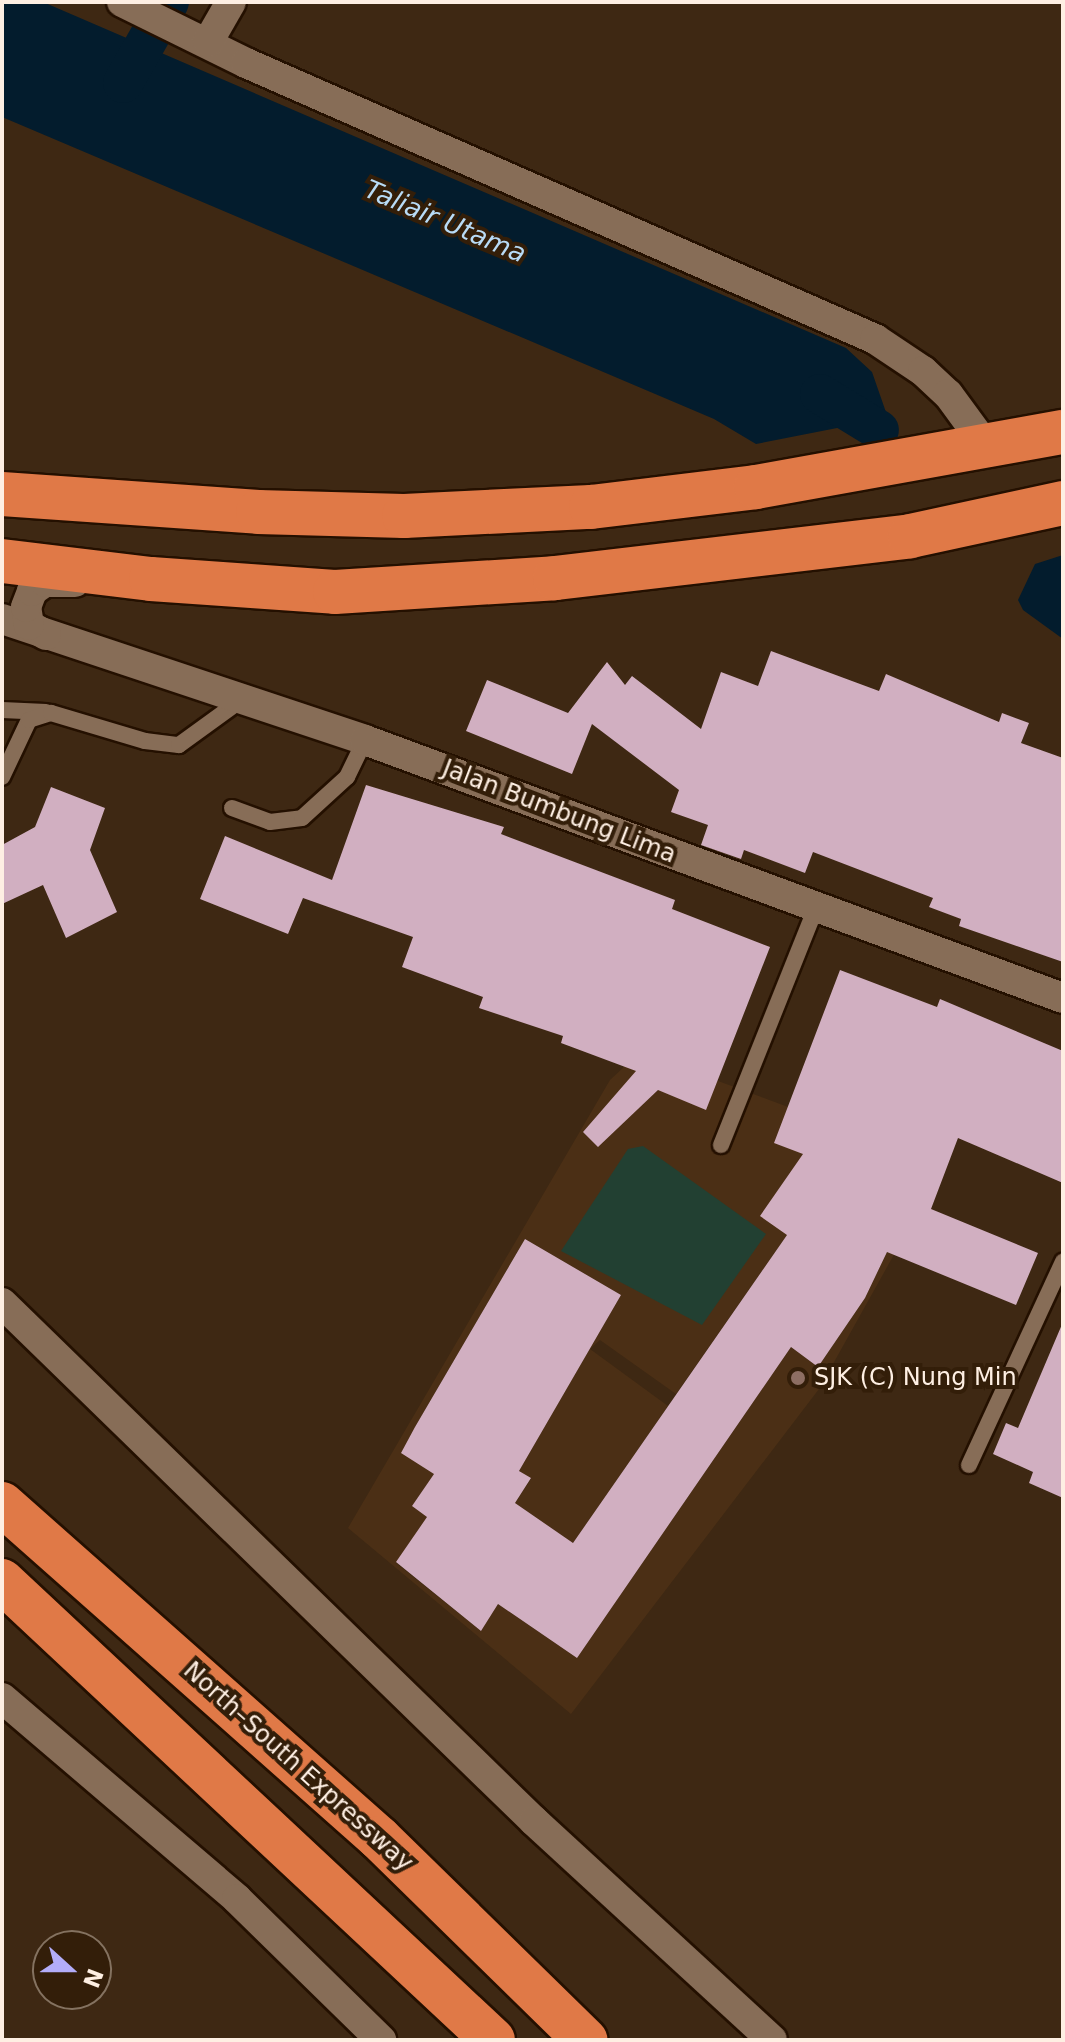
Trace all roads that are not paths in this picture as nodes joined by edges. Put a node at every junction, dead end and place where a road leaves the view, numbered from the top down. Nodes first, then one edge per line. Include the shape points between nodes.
1 (231, 2) edge
2 (124, 3) edge
3 (200, 39) junction
4 (1063, 432) edge
5 (970, 449) junction
6 (2, 494) edge
7 (1049, 507) edge
8 (2, 561) edge
9 (151, 579) junction
10 (2, 619) edge
11 (51, 638) junction
12 (244, 698) junction
13 (2, 710) edge
14 (51, 713) junction
15 (365, 740) junction
16 (2, 777) edge
17 (232, 808) dead end
18 (816, 908) junction
19 (1063, 998) edge
20 (721, 1145) dead end
21 (1063, 1262) edge
22 (2, 1303) edge
23 (969, 1465) dead end
24 (2, 1504) edge
25 (2, 1581) edge
26 (2, 1698) edge
27 (381, 2040) edge
28 (493, 2040) edge
29 (585, 2040) edge
30 (772, 2040) edge

1 - 3 street
2 - 3 street
3 - 5 street via 875,339 948,394
4 - 5 highway
5 - 6 highway via 756,487 591,507 404,516
7 - 9 highway via 910,536 555,578 335,592
8 - 9 highway
9 - 11 street via 45,582 32,591 26,607 29,625
10 - 11 street, Jalan Bumbung Lima
11 - 12 street, Jalan Bumbung Lima
12 - 14 lane via 179,745 145,741
12 - 15 street, Jalan Bumbung Lima
13 - 14 lane
14 - 16 lane via 29,720
15 - 17 lane via 347,777 302,818 270,822
15 - 18 street, Jalan Bumbung Lima
18 - 19 street, Jalan Bumbung Lima
18 - 20 lane
21 - 23 lane
22 - 30 street via 534,1821
24 - 29 highway, North–South Expressway via 379,1838
25 - 28 highway
26 - 27 street via 237,1899

